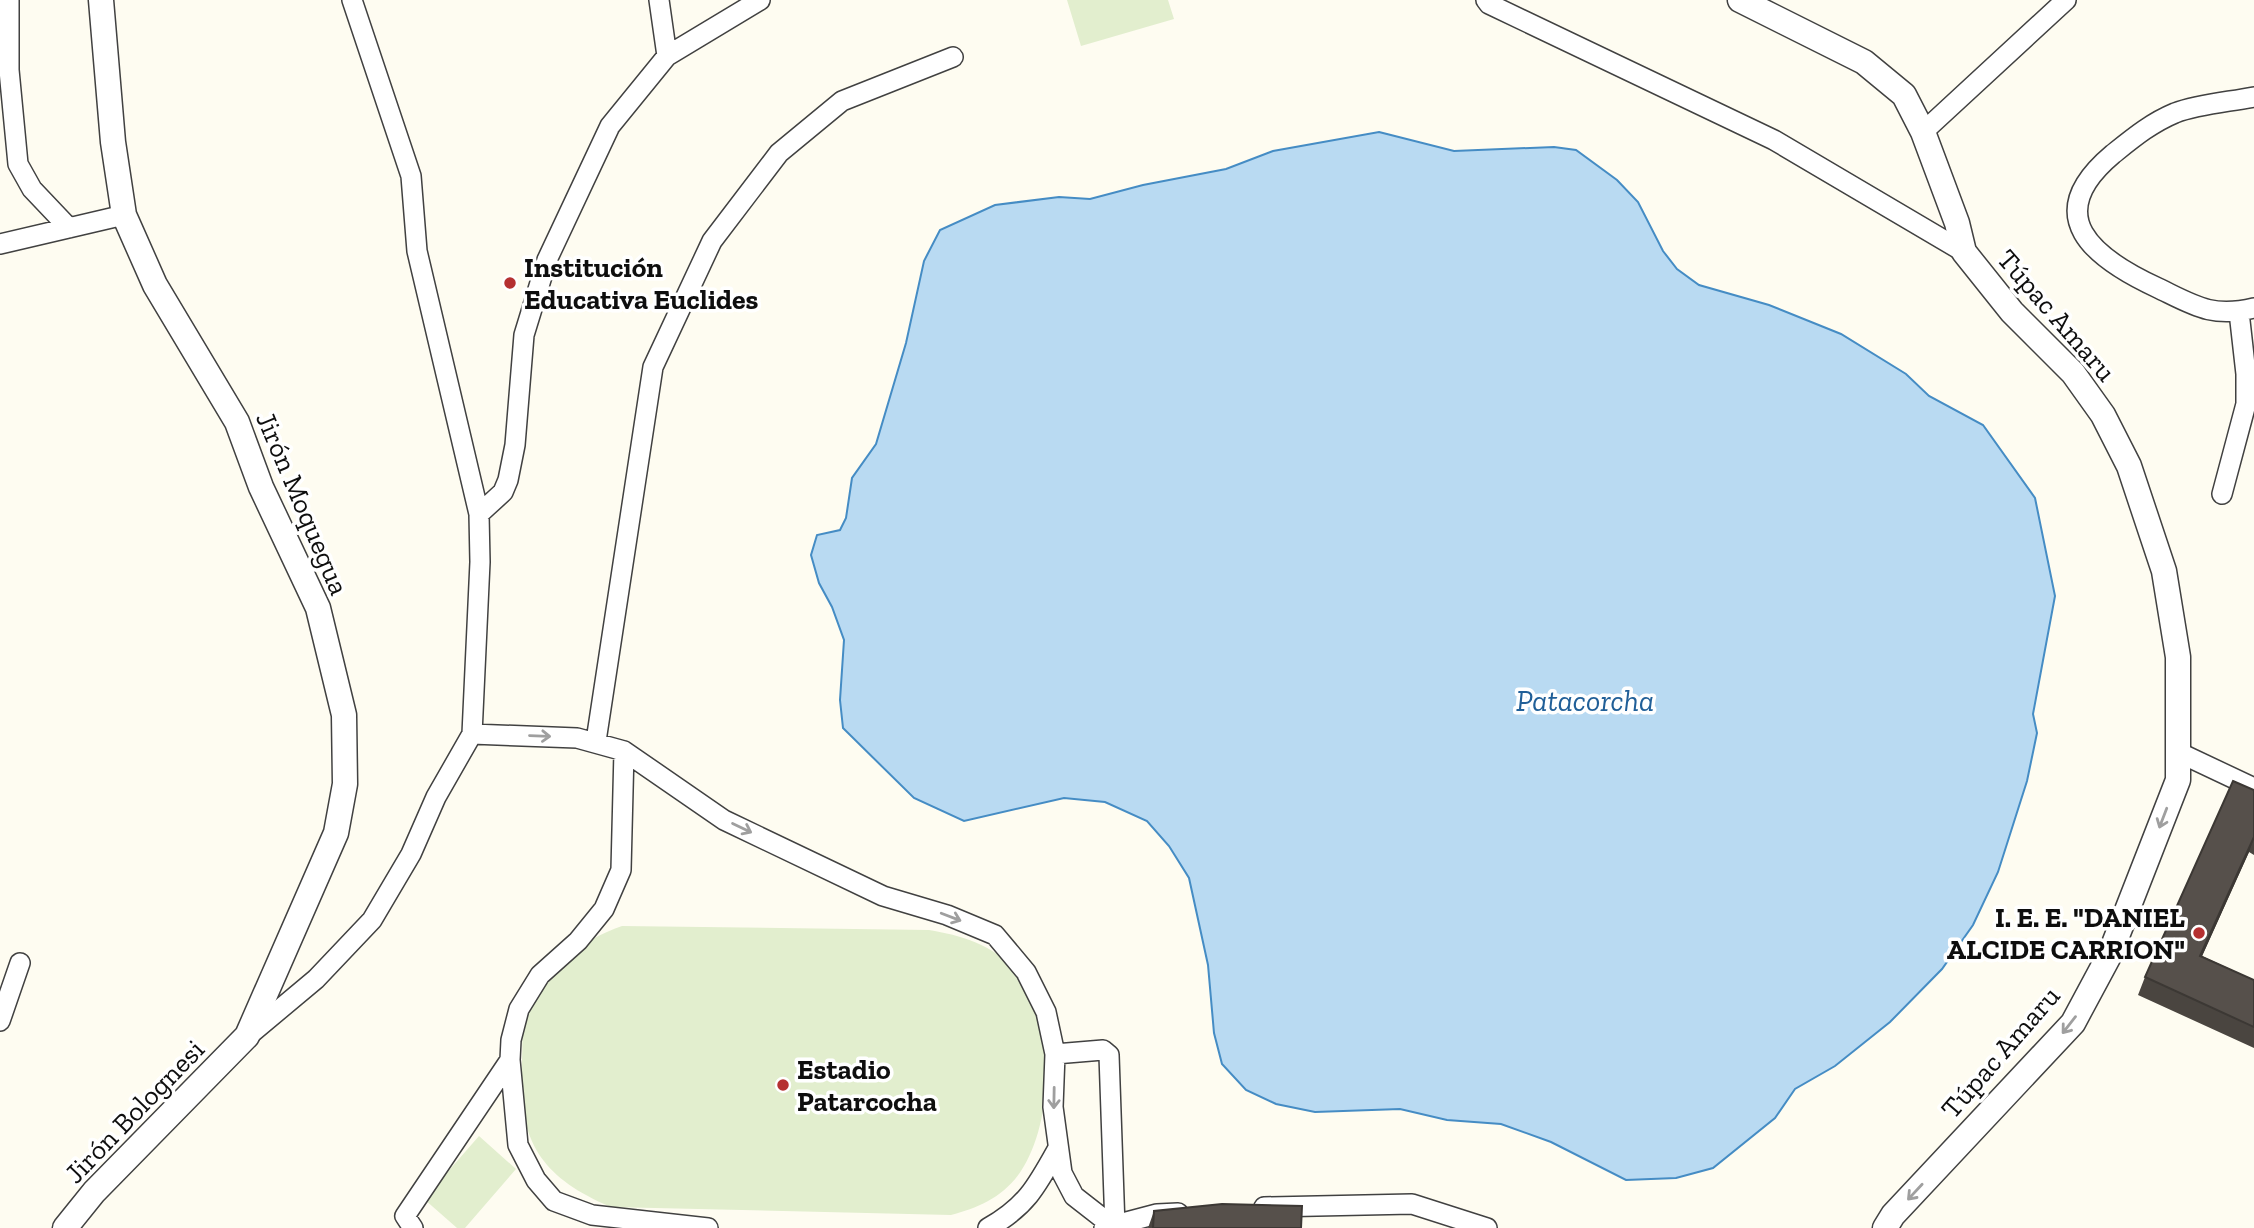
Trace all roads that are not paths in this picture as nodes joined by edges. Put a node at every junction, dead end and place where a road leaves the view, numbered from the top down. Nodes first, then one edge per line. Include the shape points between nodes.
1 (9, 0) edge
2 (101, 0) edge
3 (352, 0) edge
4 (659, 0) edge
5 (760, 0) edge
6 (1486, 0) edge
7 (1740, 0) edge
8 (2066, 0) edge
9 (667, 55) junction
10 (953, 57) dead end
11 (2254, 97) edge
12 (1923, 132) junction
13 (124, 215) junction
14 (69, 228) junction
15 (0, 244) edge
16 (1964, 252) junction
17 (2246, 310) edge
18 (2222, 495) dead end
19 (479, 514) junction
20 (472, 734) junction
21 (596, 741) junction
22 (624, 751) junction
23 (2180, 753) junction
24 (2254, 788) edge
25 (20, 963) dead end
26 (0, 1021) edge
27 (247, 1036) junction
28 (1055, 1054) junction
29 (510, 1060) junction
30 (1058, 1148) junction
31 (1240, 1209) edge
32 (1198, 1211) edge
33 (65, 1228) edge
34 (413, 1228) edge
35 (708, 1228) edge
36 (988, 1228) edge
37 (1111, 1228) edge
38 (1487, 1228) edge
39 (1885, 1228) edge

1 - 14 street via 9,69 18,164 32,189
2 - 13 street, Jirón Moquegua
3 - 19 street via 411,176 417,251
4 - 9 street
5 - 9 street
6 - 16 street, Túpac Amaru via 1774,140
7 - 12 street via 1864,62 1904,95
8 - 12 street
9 - 19 street via 610,126 547,260 524,335 508,480 503,492
10 - 21 street via 842,101 779,153 712,241 653,367
11 - 17 street via 2177,113 2143,130 2096,169 2078,192 2080,223 2095,251 2136,278 2205,311
12 - 16 street
13 - 14 street
13 - 27 street, Jirón Moquegua via 155,285 237,422 261,488 318,608 344,715 345,784 336,834
14 - 15 street
16 - 23 street, Túpac Amaru via 2012,312 2073,373 2103,415 2129,466 2164,571 2178,657
17 - 18 street via 2246,404
19 - 20 street
20 -> 21 street
20 - 27 street via 372,920 316,979
21 - 22 street
22 -> 28 street via 724,820 883,896 995,935 1026,972 1046,1012
22 - 29 street via 621,870 604,909 578,941 540,975 519,1009
23 - 24 street
23 -> 39 street, Túpac Amaru via 2178,780 2110,954 2073,1023
25 - 26 street
27 - 33 street, Jirón Bolognesi via 94,1192
28 -> 30 street via 1053,1107
28 - 37 street via 1103,1050 1109,1055
29 - 34 street via 405,1216
29 - 35 street via 518,1145 536,1180 554,1201 593,1216
30 - 36 street via 1037,1186 1014,1214
30 - 37 street via 1062,1173 1074,1196
31 - 38 street via 1412,1204
32 - 37 street via 1157,1214

